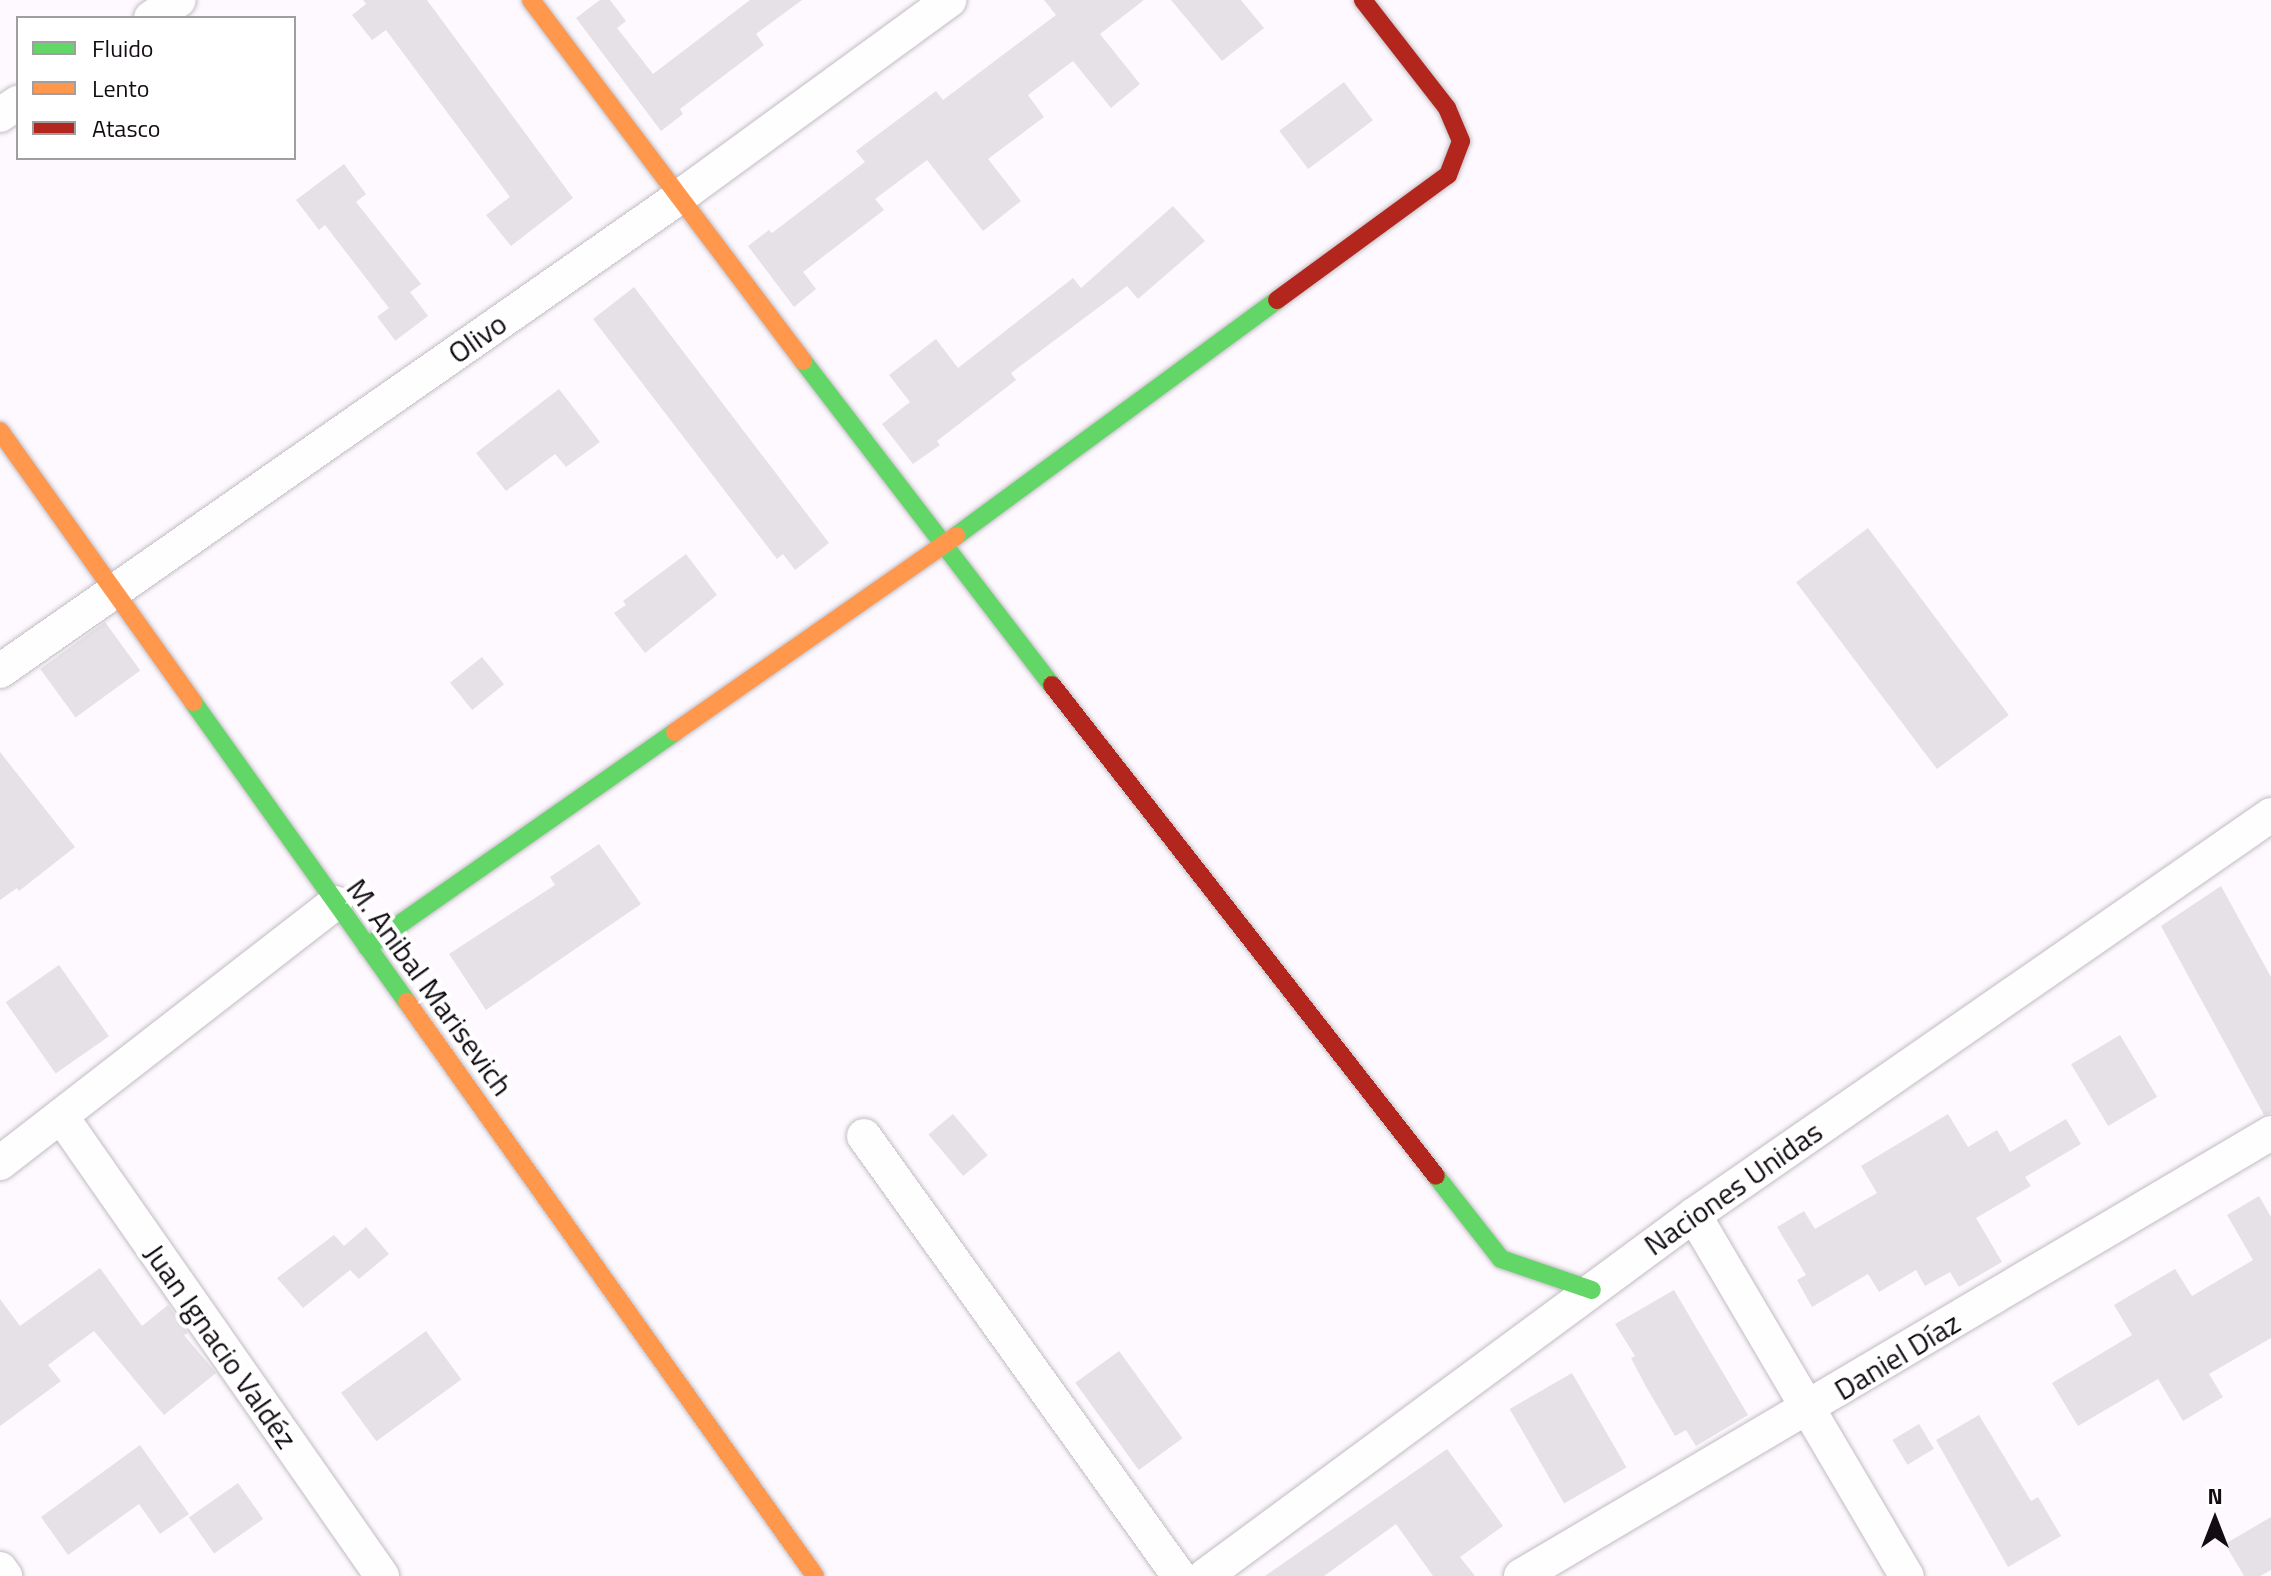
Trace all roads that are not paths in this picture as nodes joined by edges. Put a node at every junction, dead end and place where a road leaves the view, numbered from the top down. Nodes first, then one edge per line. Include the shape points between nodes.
1 (179, 0) edge
2 (531, 0) edge
3 (950, 0) edge
4 (1363, 0) edge
5 (154, 16) edge
6 (678, 198) junction
7 (0, 431) edge
8 (943, 546) junction
9 (115, 589) junction
10 (0, 671) edge
11 (2271, 815) edge
12 (335, 903) junction
13 (367, 947) junction
14 (61, 1116) junction
15 (2271, 1133) edge
16 (864, 1136) dead end
17 (0, 1163) edge
18 (1694, 1215) junction
19 (1592, 1290) junction
20 (1808, 1408) junction
21 (0, 1569) edge
22 (5, 1576) edge
23 (382, 1576) edge
24 (815, 1576) edge
25 (1179, 1576) edge
26 (1205, 1576) edge
27 (1521, 1576) edge
28 (1907, 1576) edge

1 - 5 street
2 - 6 street
3 - 6 street, Olivo
4 - 8 street via 1447,108 1461,141 1448,175
6 - 8 street
6 - 9 street, Olivo
7 - 9 street, M. Anibal Marisevich
8 - 13 street
8 - 19 street via 1501,1259
9 - 10 street, Olivo
9 - 12 street, M. Anibal Marisevich
11 - 18 street, Naciones Unidas
12 - 13 street, M. Anibal Marisevich
12 - 14 street
13 - 24 street, M. Anibal Marisevich
14 - 17 street
14 - 23 street, Juan Ignacio Valdéz
15 - 20 street, Daniel Díaz
16 - 25 street
18 - 19 street, Naciones Unidas
18 - 20 street
19 - 26 street, Naciones Unidas
20 - 27 street, Daniel Díaz
20 - 28 street
21 - 22 street

